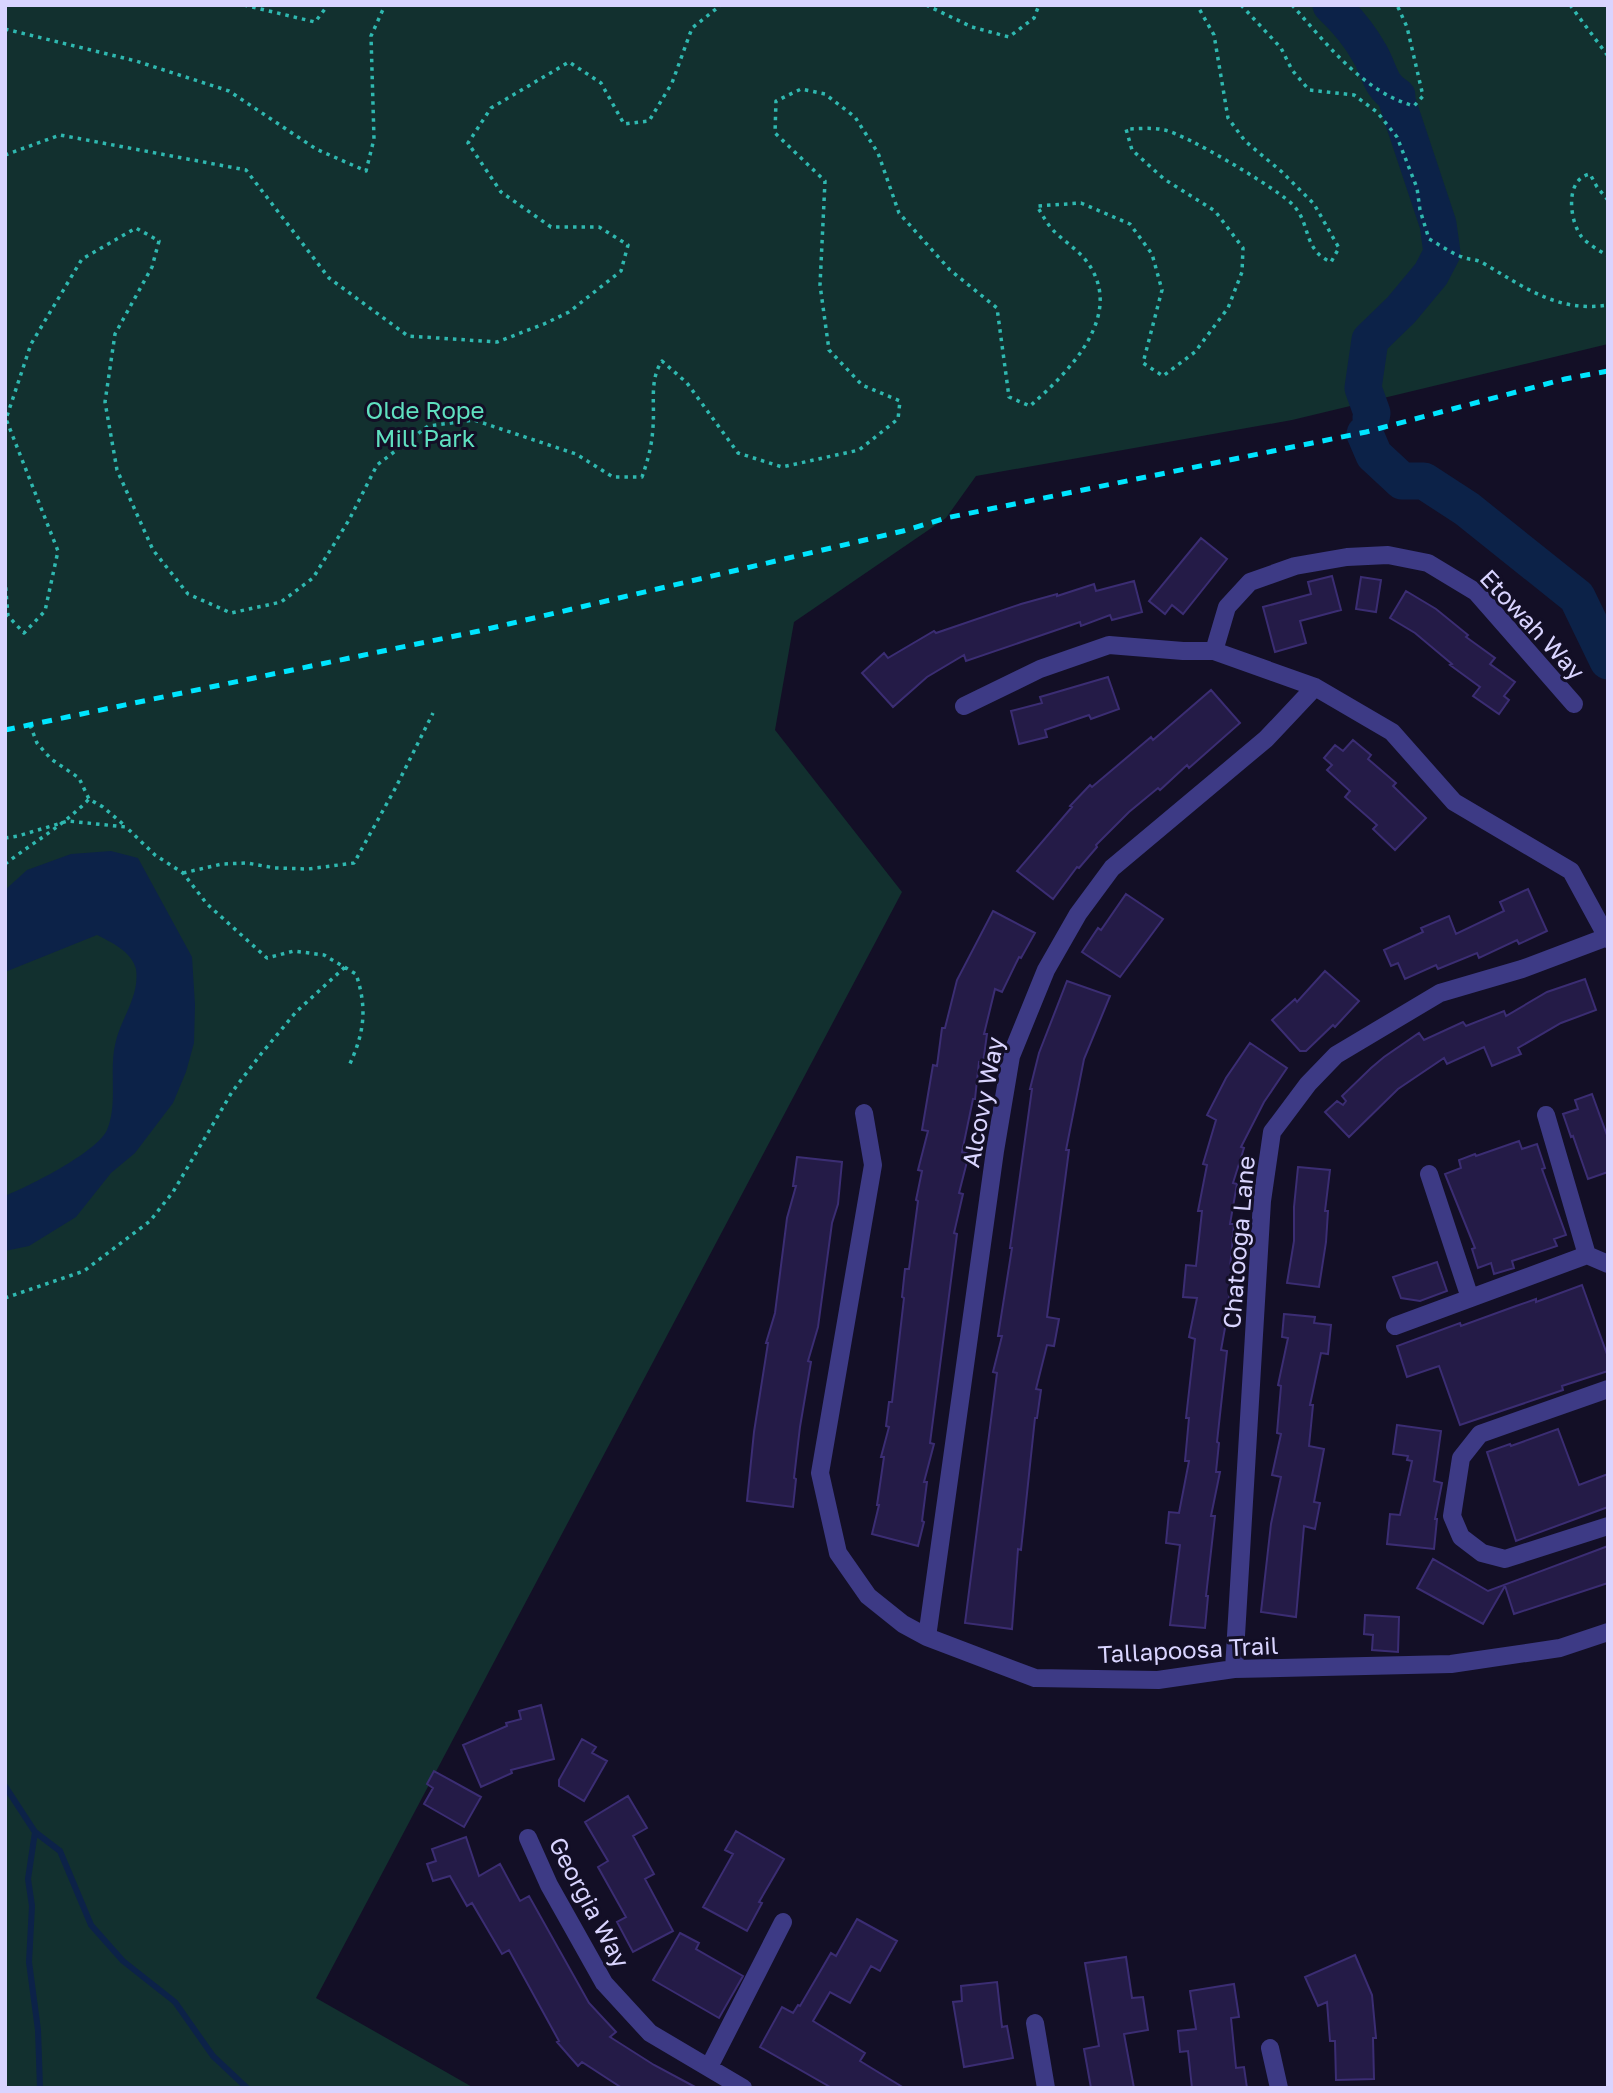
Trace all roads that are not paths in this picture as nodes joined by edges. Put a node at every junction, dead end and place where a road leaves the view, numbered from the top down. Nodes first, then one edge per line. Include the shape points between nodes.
1 (1214, 650) junction
2 (1314, 687) junction
3 (1574, 704) dead end
4 (964, 706) dead end
5 (1607, 938) edge
6 (864, 1113) dead end
7 (1546, 1115) dead end
8 (1429, 1174) dead end
9 (1587, 1255) junction
10 (1608, 1264) edge
11 (1470, 1298) junction
12 (1395, 1326) dead end
13 (1608, 1389) edge
14 (1608, 1526) edge
15 (1608, 1632) edge
16 (927, 1637) junction
17 (1234, 1669) junction
18 (528, 1838) dead end
19 (783, 1922) dead end
20 (1035, 2023) dead end
21 (1270, 2048) dead end
22 (709, 2067) junction
23 (743, 2088) edge
24 (1046, 2088) edge
25 (1279, 2088) edge

1 - 2 street
1 - 3 street, Etowah Way via 1227,607 1250,582 1295,566 1388,555 1428,563 1476,592
1 - 4 street via 1109,645 1040,669
2 - 5 street via 1392,732 1454,802 1571,871
2 - 16 street, Alcovy Way via 1266,738 1112,868 1078,914 1041,982 1011,1056
5 - 17 street, Chatooga Lane via 1440,992 1336,1055 1272,1132 1262,1201
6 - 16 street, Tallapoosa Trail via 873,1165 820,1473 838,1553 868,1596 903,1625
7 - 9 street
8 - 11 street
9 - 10 street
9 - 11 street
11 - 12 street
13 - 14 street via 1480,1434 1461,1458 1452,1516 1461,1538 1482,1553 1505,1559
15 - 17 street, Tallapoosa Trail via 1560,1648 1451,1664
16 - 17 street, Tallapoosa Trail via 1035,1678 1158,1680
18 - 22 street, Georgia Way via 604,1983 650,2033
19 - 22 street
20 - 24 street
21 - 25 street
22 - 23 street, Georgia Way

